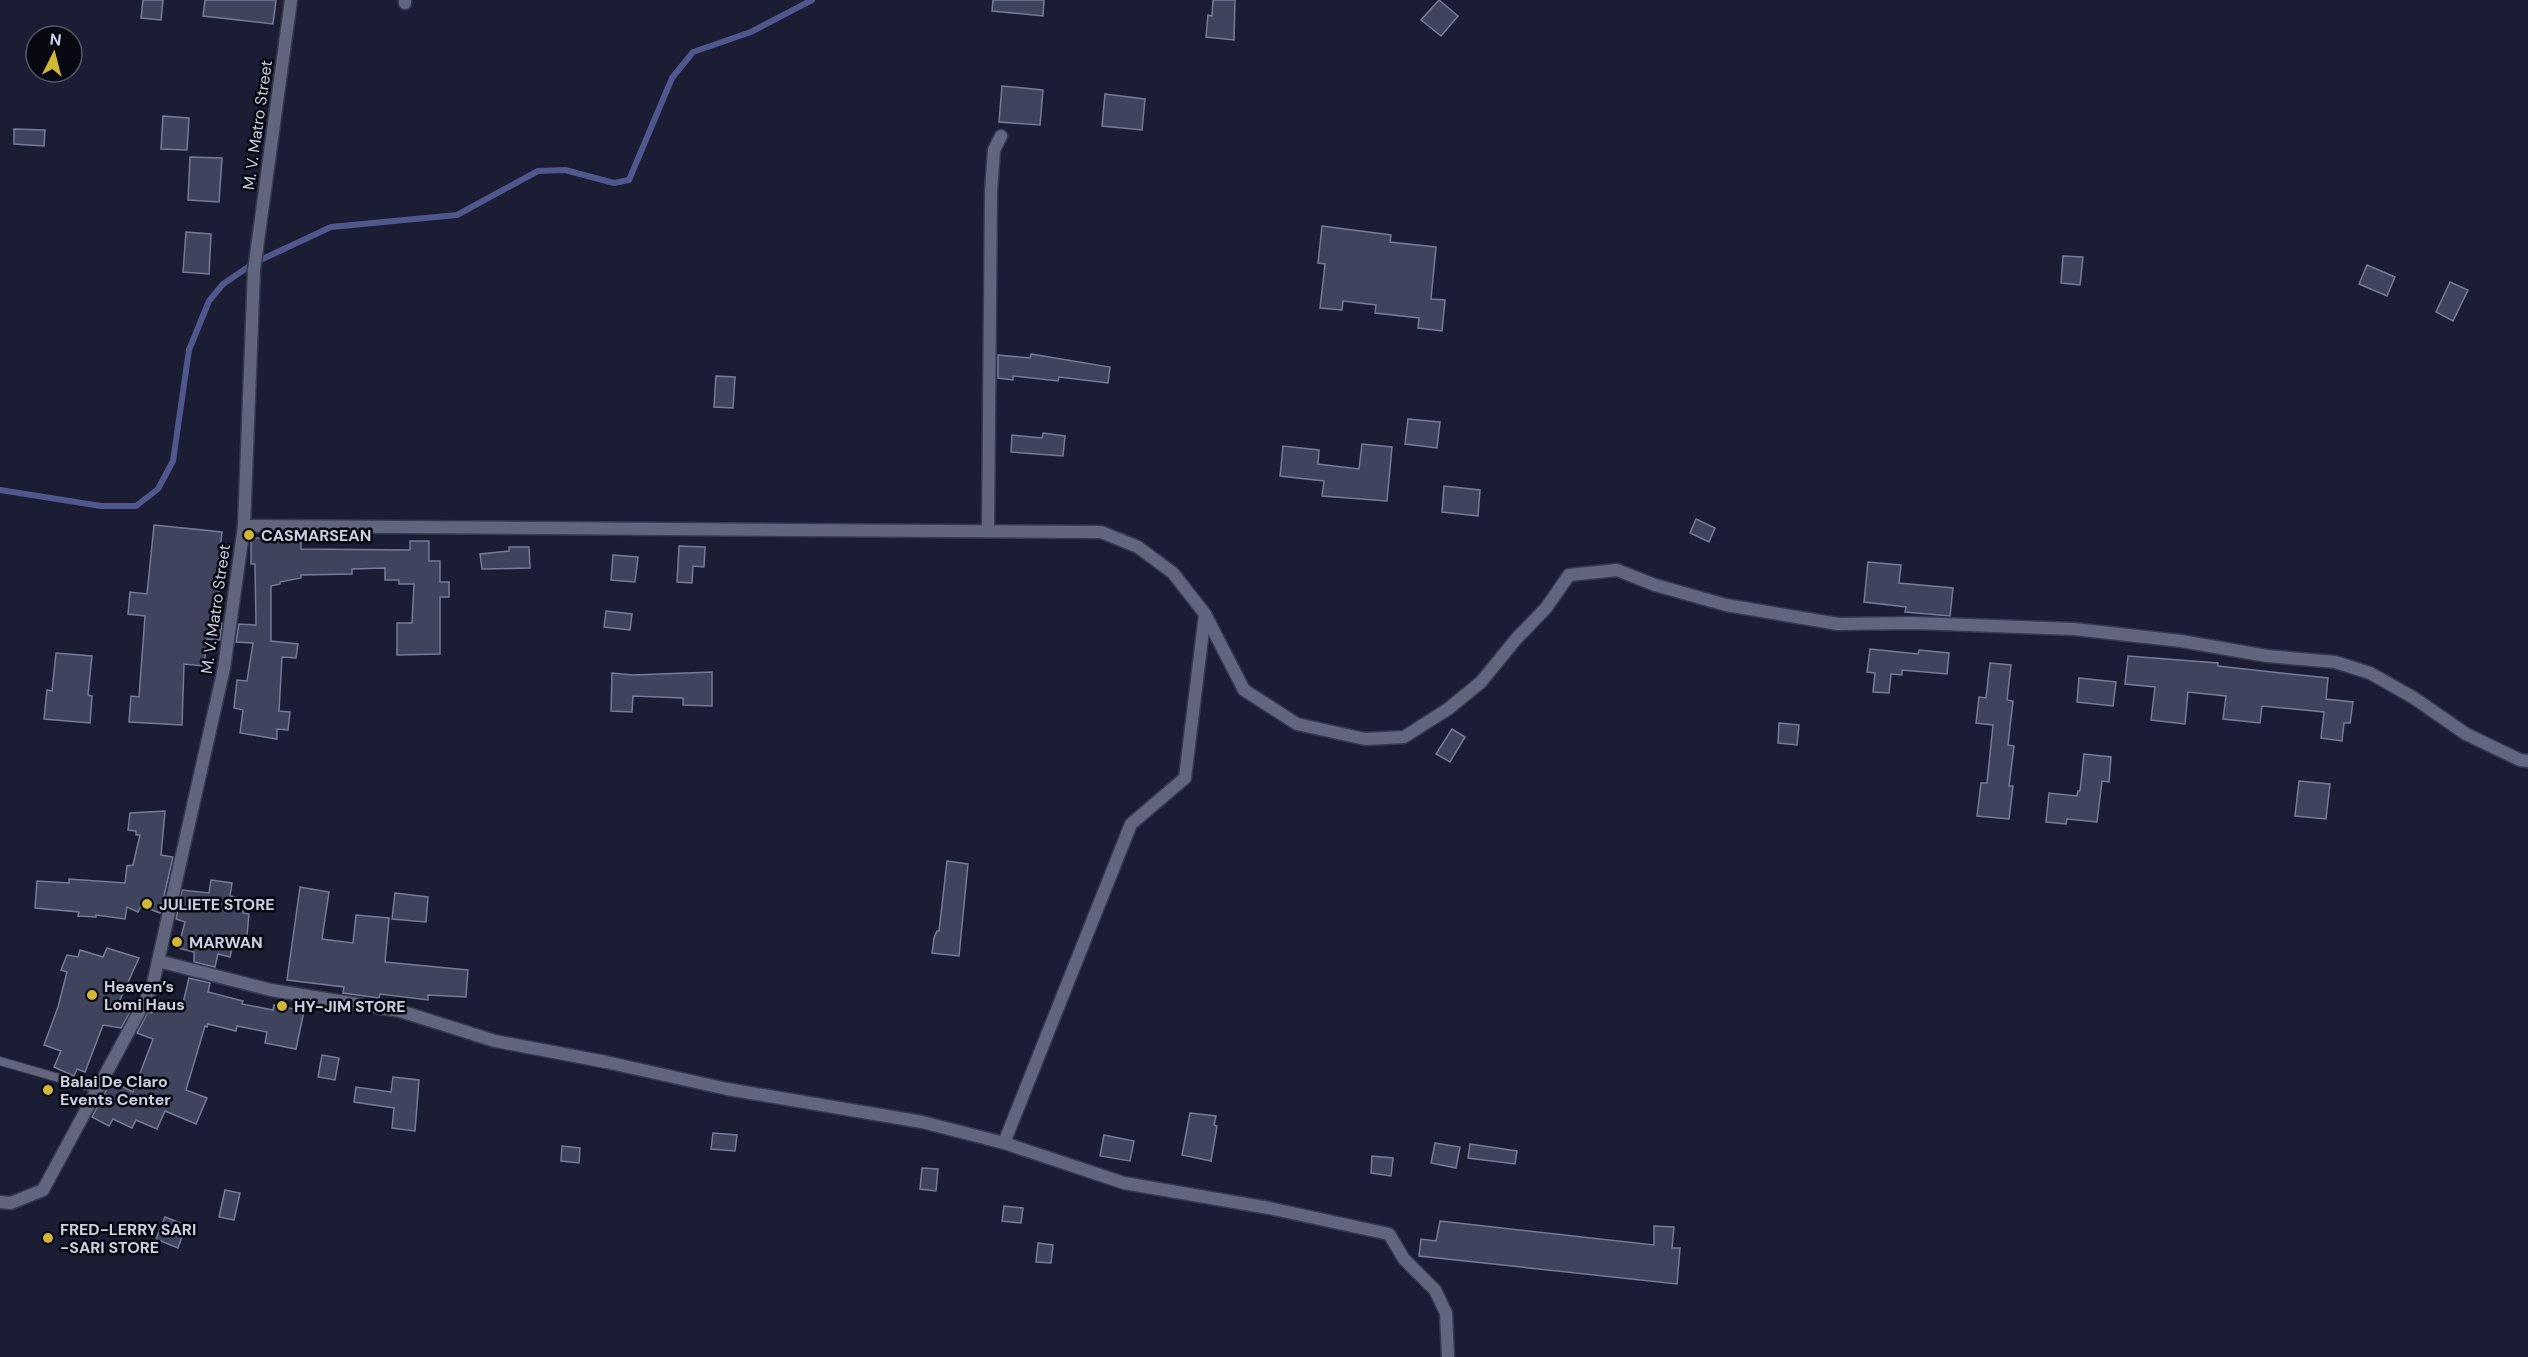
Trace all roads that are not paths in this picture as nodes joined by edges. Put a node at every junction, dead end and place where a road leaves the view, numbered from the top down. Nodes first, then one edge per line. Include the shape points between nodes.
1 (291, 0) edge
2 (1001, 136) dead end
3 (244, 526) junction
4 (988, 530) junction
5 (1205, 615) junction
6 (2528, 761) edge
7 (158, 962) junction
8 (0, 1061) edge
9 (97, 1089) junction
10 (1004, 1143) junction
11 (0, 1202) edge
12 (1449, 1357) edge

1 - 3 street, M. V. Matro Street via 254,270
2 - 4 street via 994,150 991,191
3 - 4 street
3 - 7 street, M. V. Matro Street via 224,668
4 - 5 street via 1101,532 1138,547 1173,573
5 - 6 street via 1244,690 1297,724 1365,739 1404,737 1448,710 1481,682 1546,608 1569,575 1617,570 1655,585 1726,604 1838,624 2074,629 2335,662 2370,673 2466,734
5 - 10 street via 1185,778 1131,824
7 - 9 street, M. V. Matro Street via 152,988
7 - 10 street via 271,990 400,1011 495,1041 727,1089 922,1122
8 - 9 lane
9 - 11 street, M. V. Matro Street via 43,1190 11,1203
10 - 12 street via 1124,1183 1389,1234 1404,1259 1435,1290 1446,1313

